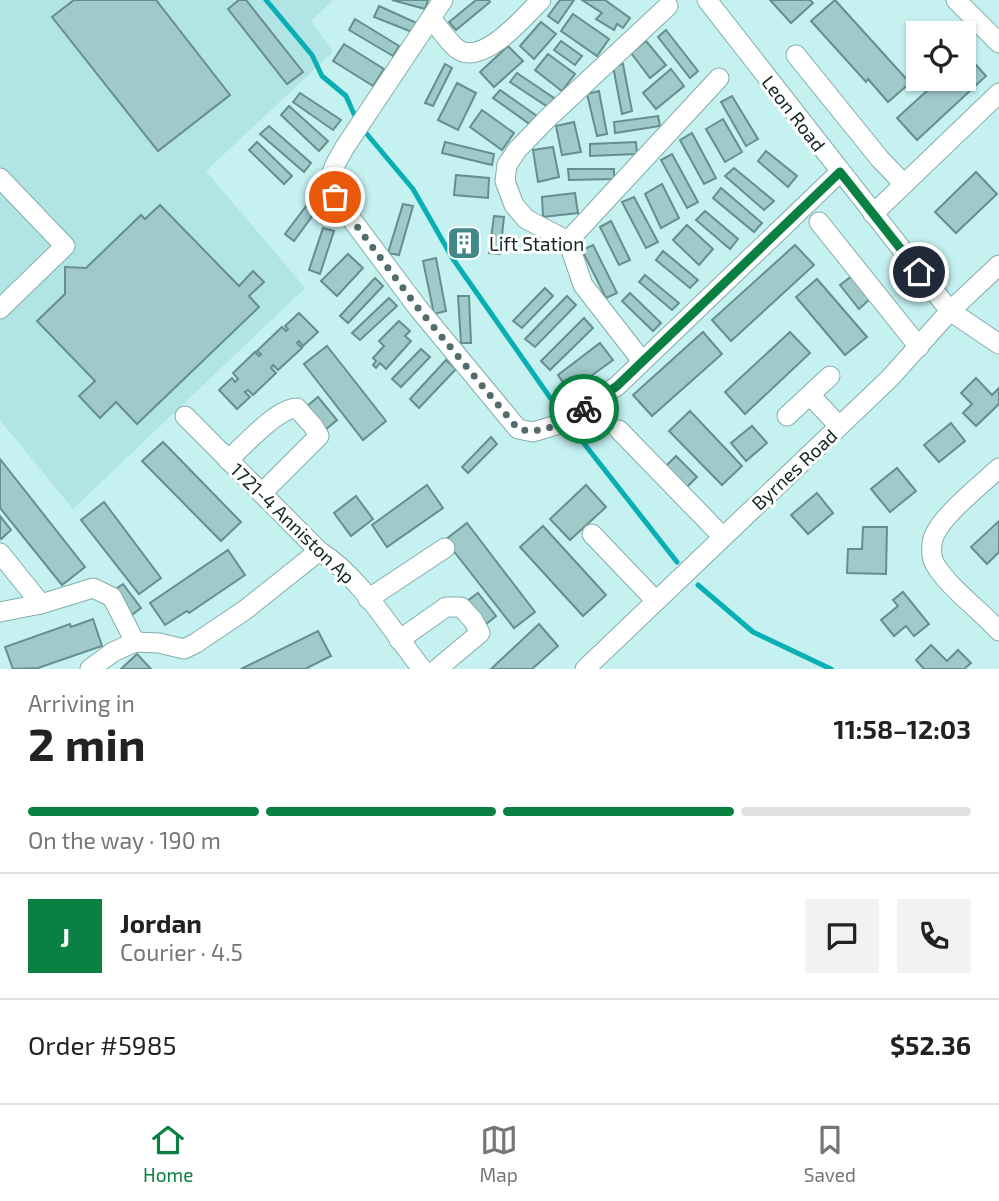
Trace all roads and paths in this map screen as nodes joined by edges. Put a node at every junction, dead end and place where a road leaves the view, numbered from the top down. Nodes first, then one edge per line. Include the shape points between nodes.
1 (443, 0) edge
2 (541, 0) edge
3 (707, 0) edge
4 (956, 0) edge
5 (668, 6) dead end
6 (431, 18) junction
7 (999, 43) edge
8 (796, 55) dead end
9 (719, 78) dead end
10 (999, 93) edge
11 (840, 172) junction
12 (0, 178) edge
13 (904, 184) junction
14 (873, 214) junction
15 (819, 222) dead end
16 (568, 241) junction
17 (999, 265) edge
18 (0, 309) edge
19 (950, 311) junction
20 (999, 344) edge
21 (919, 347) junction
22 (642, 361) junction
23 (830, 376) dead end
24 (810, 395) junction
25 (185, 416) dead end
26 (788, 416) dead end
27 (839, 426) junction
28 (619, 430) dead end
29 (228, 460) junction
30 (999, 468) edge
31 (262, 493) junction
32 (592, 534) dead end
33 (722, 536) junction
34 (445, 548) dead end
35 (319, 551) junction
36 (0, 553) edge
37 (368, 599) junction
38 (656, 601) junction
39 (41, 604) junction
40 (0, 612) edge
41 (999, 631) edge
42 (399, 640) junction
43 (135, 642) junction
44 (90, 669) edge
45 (422, 669) edge
46 (437, 669) edge
47 (585, 669) edge

1 - 6 street
2 - 6 street via 504,36 472,53 458,50
3 - 11 street, Leon Road
4 - 7 street
5 - 16 street via 548,118 508,165 505,181 514,205 526,219
6 - 22 street via 332,171 335,197 418,308 518,429 533,432 563,424 617,386
8 - 13 street
9 - 16 street
10 - 13 street
11 - 14 street, Leon Road
11 - 22 street
12 - 18 street via 65,246
13 - 14 street
14 - 19 street, Leon Road
15 - 21 street
16 - 22 street via 583,285
17 - 19 street, Byrnes Road
19 - 20 street, Leon Road
19 - 21 street, Byrnes Road
21 - 27 street, Byrnes Road
23 - 24 street
24 - 26 street
24 - 27 street
25 - 29 street, 1721-4 Anniston Ap
27 - 33 street, Byrnes Road
28 - 33 street
29 - 31 street, 1721-4 Anniston Ap
29 - 31 street via 287,408 297,408 319,436
30 - 41 street via 948,517 934,534 932,547 933,561 944,576
31 - 35 street, 1721-4 Anniston Ap
32 - 38 street
33 - 38 street, Byrnes Road
34 - 37 street
35 - 37 street, 1721-4 Anniston Ap via 333,559
35 - 43 street via 197,643 184,649
36 - 39 street
37 - 42 street, 1721-4 Anniston Ap
38 - 47 street, Byrnes Road
39 - 40 street
39 - 43 street via 93,588 112,597
42 - 45 street, 1721-4 Anniston Ap
42 - 46 street via 446,607 461,607 480,633
43 - 44 street

